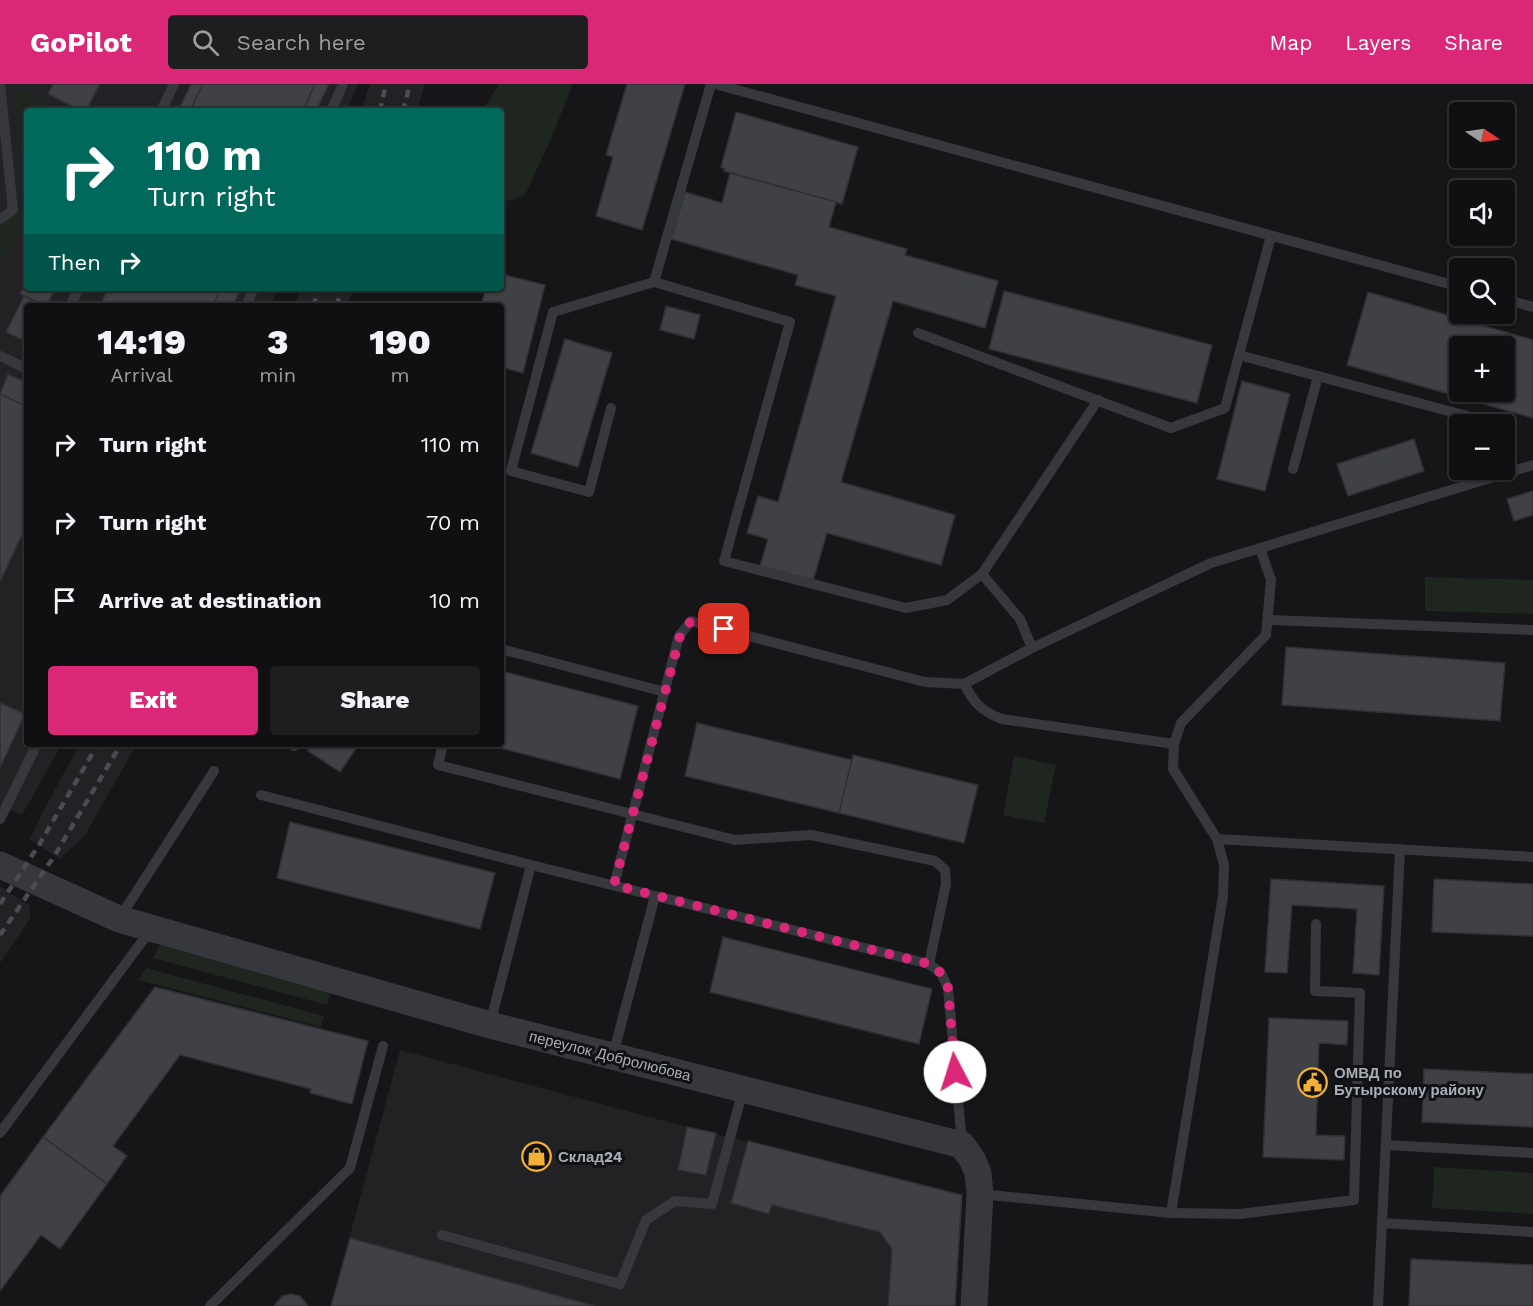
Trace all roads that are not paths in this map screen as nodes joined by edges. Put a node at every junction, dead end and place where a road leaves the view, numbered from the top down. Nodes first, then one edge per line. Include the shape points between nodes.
1 (0, 84) edge
2 (174, 84) edge
3 (343, 84) edge
4 (713, 84) edge
5 (162, 108) edge
6 (332, 108) edge
7 (0, 219) edge
8 (1271, 236) junction
9 (654, 282) junction
10 (1449, 284) edge
11 (1515, 302) edge
12 (1533, 307) edge
13 (918, 333) dead end
14 (1239, 355) junction
15 (0, 356) edge
16 (24, 368) edge
17 (1318, 376) junction
18 (1098, 400) junction
19 (611, 408) dead end
20 (1460, 414) edge
21 (1533, 465) edge
22 (1293, 469) dead end
23 (1260, 548) junction
24 (982, 574) junction
25 (1268, 620) junction
26 (1533, 630) edge
27 (1032, 648) junction
28 (504, 650) edge
29 (964, 684) junction
30 (665, 692) junction
31 (1174, 744) junction
32 (36, 747) edge
33 (442, 747) edge
34 (214, 771) dead end
35 (261, 795) dead end
36 (633, 816) junction
37 (0, 819) edge
38 (1217, 839) junction
39 (1400, 849) junction
40 (1533, 857) edge
41 (0, 865) edge
42 (531, 865) junction
43 (614, 885) junction
44 (655, 896) junction
45 (110, 915) junction
46 (1316, 924) dead end
47 (152, 928) junction
48 (929, 964) junction
49 (490, 1025) junction
50 (383, 1046) dead end
51 (612, 1056) junction
52 (743, 1090) junction
53 (0, 1133) edge
54 (962, 1145) junction
55 (1386, 1145) junction
56 (1533, 1153) edge
57 (980, 1194) junction
58 (1171, 1213) junction
59 (1382, 1223) junction
60 (1533, 1232) edge
61 (442, 1235) dead end
62 (210, 1306) edge
63 (974, 1306) edge
64 (1378, 1306) edge

1 - 7 lane via 14,210
2 - 5 lane
3 - 6 lane
4 - 8 lane
4 - 9 lane
8 - 10 lane
8 - 14 lane
9 - 19 lane via 553,312 511,471 589,492
9 - 24 lane via 790,322 724,561 906,608 947,600
11 - 12 lane
13 - 18 lane
14 - 17 lane
14 - 18 lane via 1225,408 1171,428
15 - 16 lane
17 - 20 lane
17 - 22 lane
18 - 24 lane
21 - 23 lane
23 - 25 lane via 1270,580
23 - 27 lane via 1211,563
24 - 27 lane via 1020,619
25 - 26 lane
25 - 31 lane via 1266,635 1181,723
27 - 29 lane
28 - 30 lane
29 - 30 lane via 925,682 691,621 680,636
29 - 31 lane via 986,713 1002,719
30 - 36 lane
31 - 38 lane via 1173,768
32 - 37 lane
33 - 36 lane via 438,765
34 - 45 lane
35 - 42 lane
36 - 43 lane
36 - 48 lane via 735,840 811,835 935,861 945,870 946,884
38 - 39 lane
38 - 58 lane via 1224,865 1223,896
39 - 40 lane
39 - 55 lane
41 - 45 street, переулок Добролюбова
42 - 43 lane
42 - 49 lane
43 - 44 lane
44 - 48 lane
44 - 51 lane
45 - 47 street, переулок Добролюбова
46 - 58 lane via 1315,991 1360,993 1354,1200 1240,1214
47 - 49 street, переулок Добролюбова
47 - 53 lane
48 - 54 lane via 941,973 948,988
49 - 51 street, переулок Добролюбова
50 - 62 lane via 350,1168
51 - 52 street, переулок Добролюбова
52 - 54 street, переулок Добролюбова
52 - 61 lane via 712,1204 675,1201 646,1220 620,1284
54 - 57 street via 978,1173
55 - 56 lane
55 - 59 lane
57 - 58 lane
57 - 63 street
59 - 60 lane
59 - 64 lane

